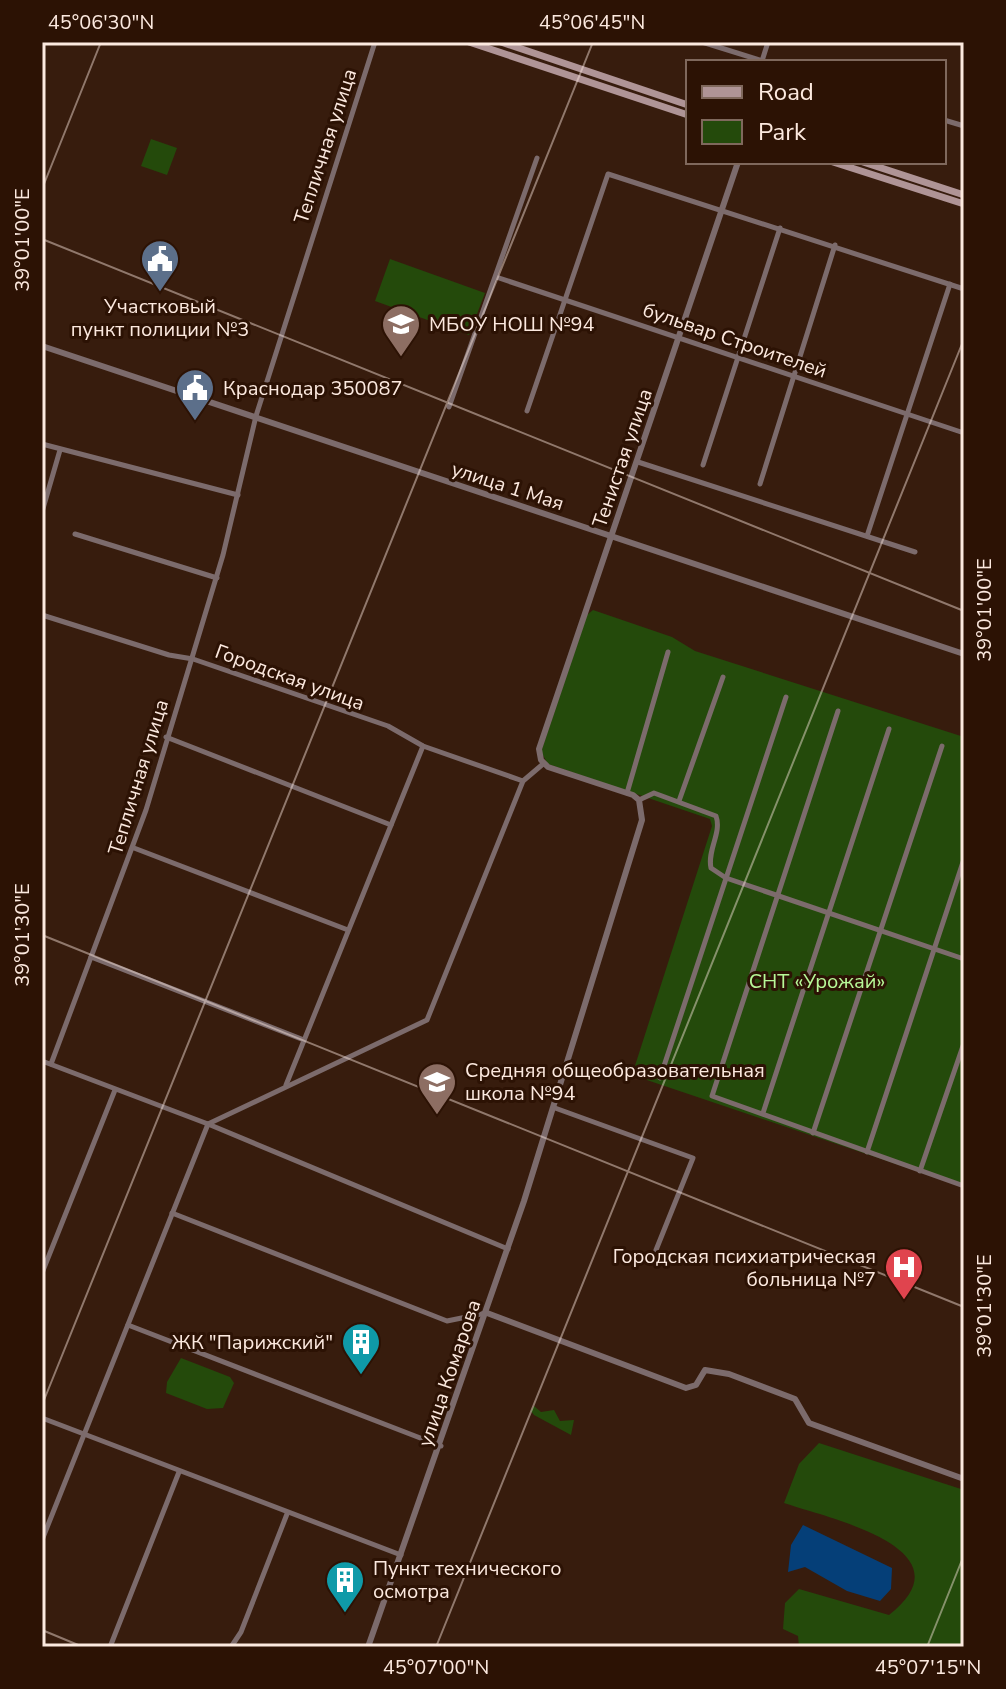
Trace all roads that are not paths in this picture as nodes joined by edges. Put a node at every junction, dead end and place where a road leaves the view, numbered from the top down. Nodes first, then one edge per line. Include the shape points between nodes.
1 (375, 42) edge
2 (469, 42) edge
3 (501, 42) edge
4 (702, 42) edge
5 (516, 44) edge
6 (757, 60) edge
7 (686, 104) edge
8 (686, 114) edge
9 (537, 158) dead end
10 (737, 164) edge
11 (839, 164) edge
12 (869, 164) edge
13 (964, 195) edge
14 (964, 204) edge
15 (722, 210) junction
16 (780, 228) junction
17 (835, 245) junction
18 (496, 277) junction
19 (950, 284) junction
20 (964, 289) edge
21 (566, 300) junction
22 (680, 339) junction
23 (42, 346) edge
24 (739, 359) junction
25 (794, 378) junction
26 (449, 407) dead end
27 (527, 411) dead end
28 (906, 415) junction
29 (255, 420) junction
30 (964, 433) edge
31 (42, 444) edge
32 (60, 450) junction
33 (638, 462) junction
34 (703, 465) dead end
35 (760, 484) dead end
36 (238, 492) junction
37 (42, 512) edge
38 (75, 534) dead end
39 (867, 536) junction
40 (612, 537) junction
41 (915, 552) dead end
42 (217, 578) junction
43 (42, 615) edge
44 (668, 652) dead end
45 (964, 654) edge
46 (193, 659) junction
47 (723, 677) dead end
48 (786, 697) dead end
49 (838, 711) dead end
50 (889, 729) dead end
51 (166, 737) junction
52 (423, 746) junction
53 (942, 746) dead end
54 (543, 764) junction
55 (523, 781) junction
56 (627, 793) junction
57 (679, 801) junction
58 (640, 804) junction
59 (391, 825) junction
60 (134, 848) junction
61 (964, 859) edge
62 (726, 878) junction
63 (778, 896) junction
64 (831, 915) junction
65 (348, 930) junction
66 (880, 932) junction
67 (935, 949) junction
68 (91, 957) junction
69 (964, 959) edge
70 (304, 1040) junction
71 (964, 1043) edge
72 (42, 1061) edge
73 (51, 1064) junction
74 (660, 1078) dead end
75 (286, 1085) junction
76 (115, 1090) junction
77 (555, 1108) junction
78 (763, 1113) junction
79 (208, 1124) junction
80 (813, 1133) junction
81 (867, 1152) junction
82 (920, 1171) junction
83 (964, 1186) edge
84 (172, 1213) junction
85 (504, 1246) junction
86 (656, 1250) dead end
87 (42, 1273) edge
88 (487, 1313) junction
89 (128, 1325) junction
90 (42, 1418) edge
91 (84, 1434) junction
92 (441, 1446) junction
93 (179, 1472) junction
94 (964, 1479) edge
95 (287, 1514) junction
96 (42, 1540) edge
97 (401, 1555) junction
98 (110, 1647) edge
99 (231, 1647) edge
100 (368, 1647) edge

1 - 29 street, Тепличная улица
2 - 8 main road
3 - 5 main road
4 - 6 street
5 - 7 main road
9 - 18 street
10 - 15 street, Тенистая улица
11 - 14 main road
12 - 13 main road
15 - 16 street
15 - 21 street via 608,174
15 - 22 street, Тенистая улица
16 - 17 street
16 - 24 street
17 - 19 street
17 - 25 street
18 - 21 street, бульвар Строителей
18 - 26 street
19 - 20 street
19 - 28 street
21 - 22 street, бульвар Строителей
21 - 27 street
22 - 24 street, бульвар Строителей
22 - 33 street, Тенистая улица
23 - 29 street, улица 1 Мая
24 - 25 street, бульвар Строителей
24 - 34 street
25 - 28 street, бульвар Строителей
25 - 35 street
28 - 30 street, бульвар Строителей
28 - 39 street
29 - 36 street, Тепличная улица
29 - 40 street, улица 1 Мая
31 - 32 street
32 - 36 street
32 - 37 street
33 - 39 street
33 - 40 street, Тенистая улица
36 - 42 street, Тепличная улица
38 - 42 street
39 - 41 street
40 - 45 street, улица 1 Мая
40 - 54 street, Тенистая улица via 540,745
42 - 46 street, Тепличная улица
43 - 46 street, Городская улица
44 - 56 street
46 - 51 street, Тепличная улица
46 - 52 street, Городская улица via 388,726
47 - 57 street
48 - 62 street
49 - 63 street
50 - 64 street
51 - 59 street
51 - 60 street, Тепличная улица
52 - 55 street, Городская улица
52 - 59 street
53 - 66 street
54 - 55 street
54 - 56 street
55 - 75 street via 427,1020
56 - 58 street
57 - 58 street via 654,793
57 - 62 street via 716,816 719,824 708,857 711,868
58 - 77 street, улица Комарова via 642,820
59 - 65 street
60 - 65 street
60 - 68 street, Тепличная улица
61 - 67 street
62 - 63 street
62 - 74 street
63 - 64 street
63 - 78 street via 712,1096
64 - 66 street
64 - 78 street
65 - 70 street
66 - 67 street
66 - 80 street
67 - 69 street
67 - 81 street
68 - 70 street
68 - 73 street, Тепличная улица
70 - 75 street
71 - 82 street
72 - 73 street
73 - 76 street
75 - 79 street
76 - 79 street
76 - 87 street
77 - 85 street, улица Комарова
77 - 86 street via 693,1158
78 - 80 street
79 - 84 street
79 - 85 street
80 - 81 street
81 - 82 street
82 - 83 street
84 - 88 street via 447,1321
84 - 89 street
85 - 88 street, улица Комарова
88 - 92 street, улица Комарова
88 - 94 street via 689,1388 705,1370 729,1374 795,1399 809,1423
89 - 91 street
89 - 92 street
90 - 91 street
91 - 93 street
91 - 96 street
92 - 97 street, улица Комарова
93 - 95 street
93 - 98 street
95 - 97 street
95 - 99 street
97 - 100 street, улица Комарова

